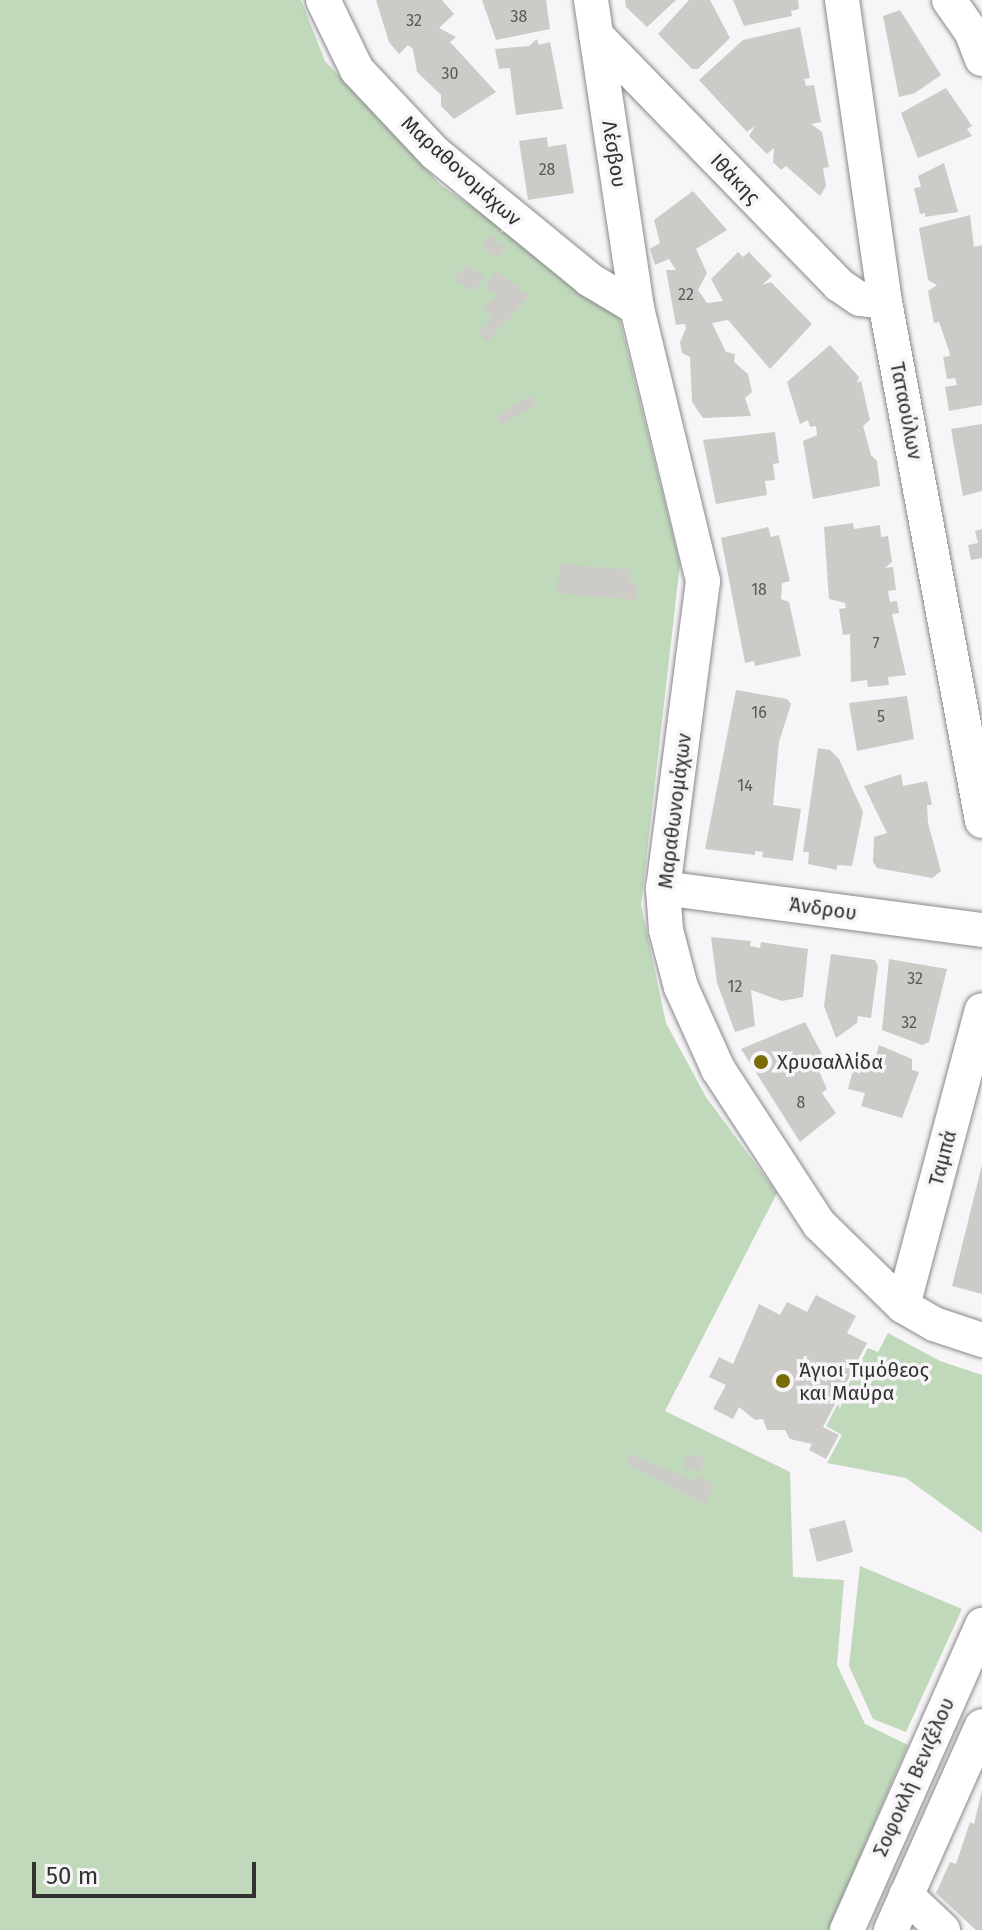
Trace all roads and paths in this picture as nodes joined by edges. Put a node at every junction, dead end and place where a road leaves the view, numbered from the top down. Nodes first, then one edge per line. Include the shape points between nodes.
1 (323, 0) edge
2 (591, 0) edge
3 (842, 0) edge
4 (949, 0) edge
5 (973, 30) edge
6 (596, 35) junction
7 (885, 302) junction
8 (637, 308) junction
9 (982, 821) edge
10 (663, 888) junction
11 (982, 930) edge
12 (982, 1010) edge
13 (903, 1306) junction
14 (982, 1340) edge
15 (982, 1625) edge
16 (982, 1726) edge
17 (906, 1895) junction
18 (847, 1930) edge
19 (891, 1930) edge
20 (943, 1930) edge

1 - 8 street, Μαραθονομάχων via 357,70 435,153 590,280
2 - 6 street, Λέσβου
3 - 7 street, Ταταούλων
4 - 5 street
6 - 7 street, Ιθάκης via 839,285 860,299
6 - 8 street, Λέσβου
7 - 9 street, Ταταούλων
8 - 10 street, Μαραθωνομάχων via 703,581
10 - 11 street, Άνδρου
10 - 13 street, Μαραθωνομάχων via 666,930 681,987 718,1069 819,1224
12 - 13 street, Ταμπά
13 - 14 street, Μαραθωνομάχων via 934,1324
15 - 18 street, Σοφοκλή Βενιζέλου
16 - 17 street, Σοφοκλή Βενιζέλου
17 - 19 street, Σοφοκλή Βενιζέλου
17 - 20 street

